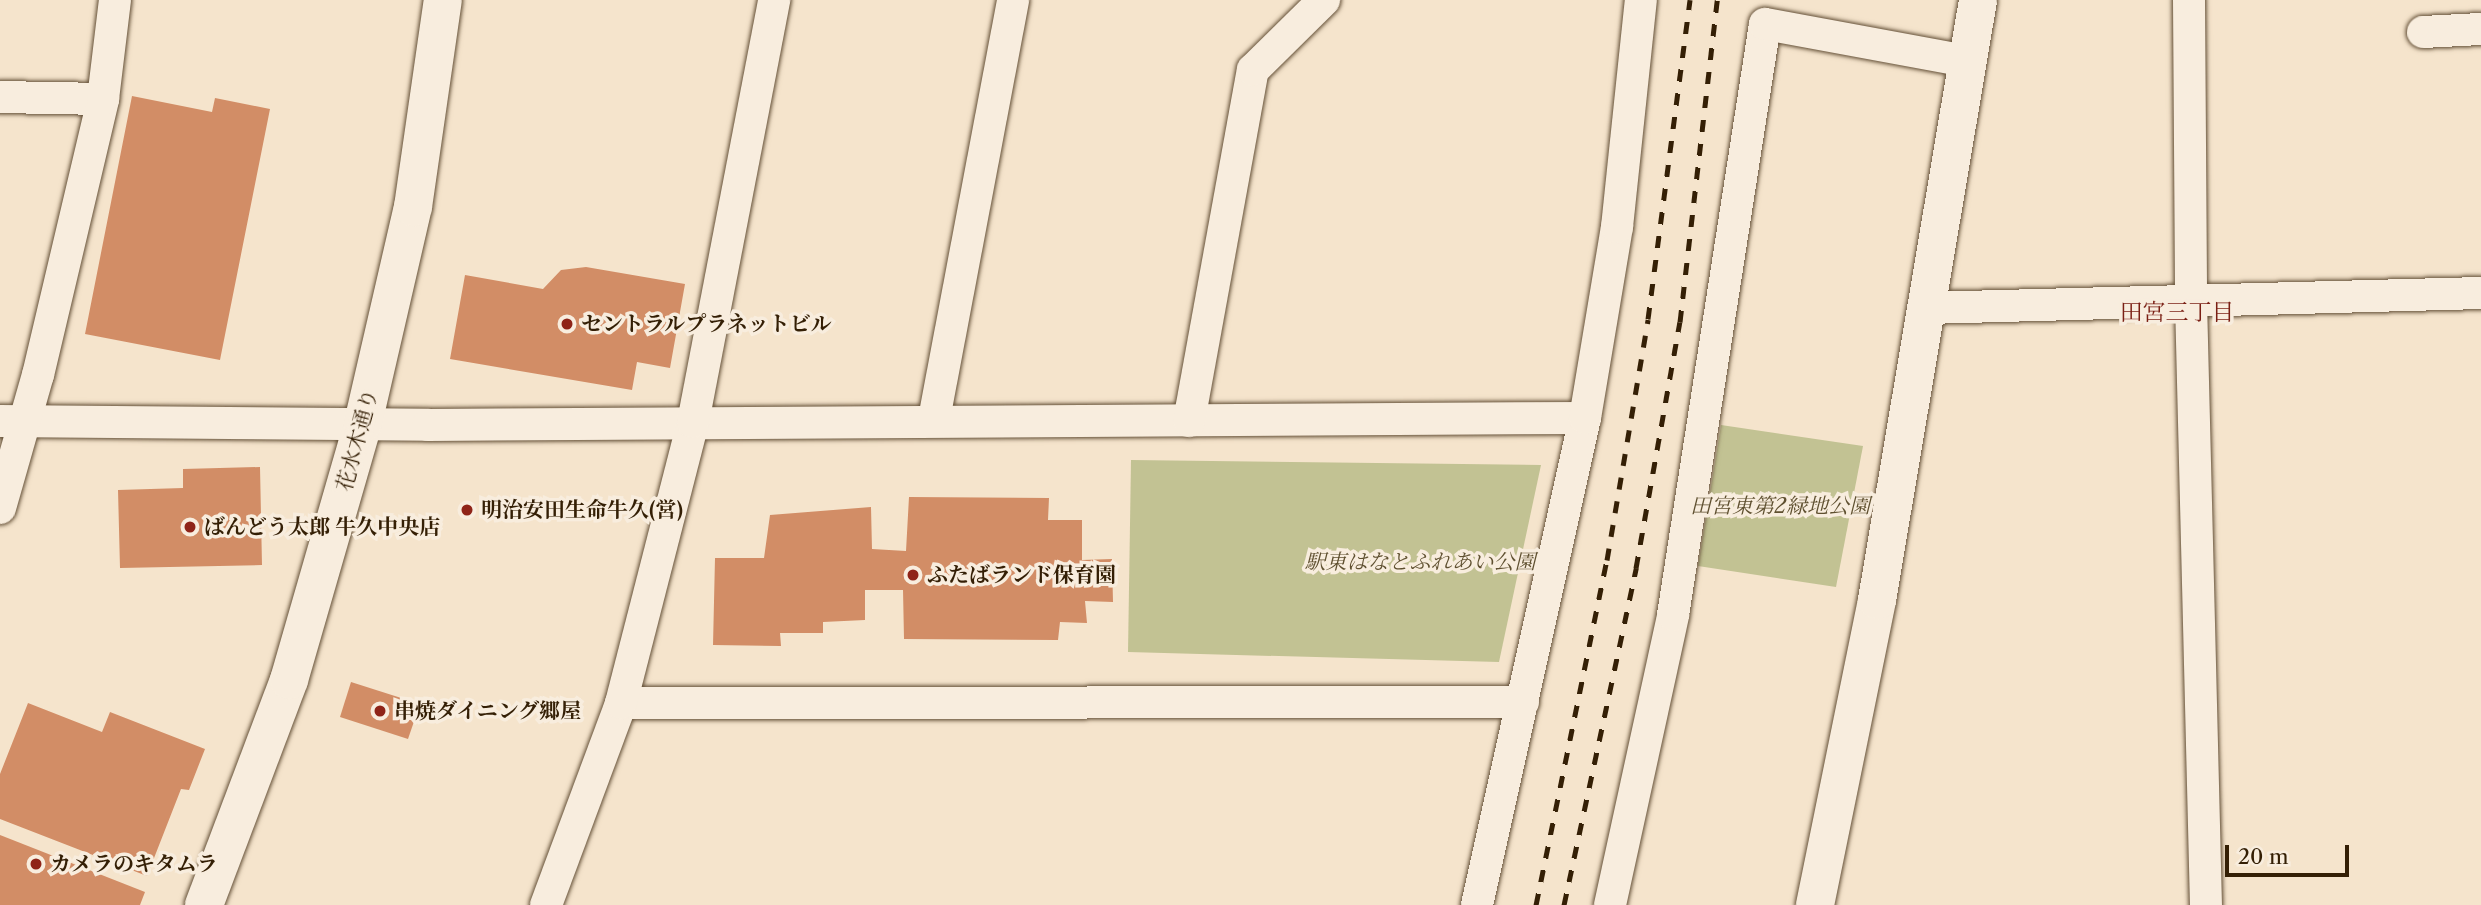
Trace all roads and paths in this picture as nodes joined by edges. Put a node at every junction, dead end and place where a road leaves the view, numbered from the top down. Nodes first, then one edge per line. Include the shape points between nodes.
1 (115, 0) edge
2 (443, 0) edge
3 (774, 0) edge
4 (1013, 0) edge
5 (1324, 0) edge
6 (1642, 0) edge
7 (1978, 0) edge
8 (2189, 0) edge
9 (2481, 29) edge
10 (2423, 32) dead end
11 (1968, 61) junction
12 (0, 97) edge
13 (103, 99) junction
14 (2481, 293) edge
15 (2191, 300) junction
16 (1927, 308) junction
17 (1586, 418) junction
18 (934, 419) junction
19 (13, 421) edge
20 (1189, 421) junction
21 (693, 422) junction
22 (363, 423) junction
23 (0, 508) edge
24 (1523, 702) junction
25 (621, 703) junction
26 (204, 905) edge
27 (546, 905) edge
28 (1477, 905) edge
29 (1610, 905) edge
30 (1815, 905) edge
31 (2206, 905) edge

1 - 13 street
2 - 22 street, 花水木通り via 413,207
3 - 21 street
4 - 18 street
5 - 20 street via 1252,70
6 - 17 street via 1617,227
7 - 11 street
8 - 15 street
9 - 10 street
11 - 16 street
11 - 29 street via 1765,24 1673,615
12 - 13 street
13 - 19 street
14 - 15 street
15 - 16 street
15 - 31 street
16 - 30 street via 1868,651
17 - 20 street
17 - 24 street
18 - 20 street
18 - 21 street
19 - 22 street
19 - 23 street
21 - 22 street
21 - 25 street
22 - 26 street, 花水木通り via 289,680
24 - 25 street
24 - 28 street
25 - 27 street

